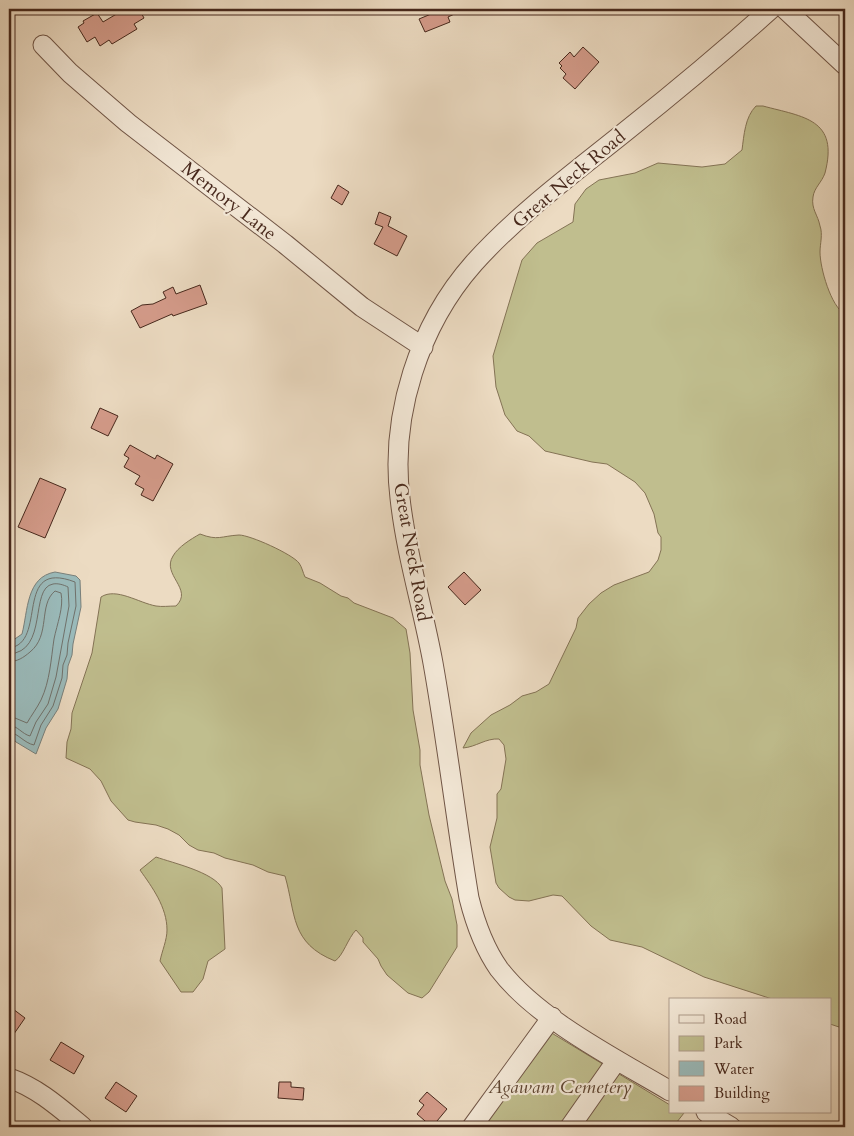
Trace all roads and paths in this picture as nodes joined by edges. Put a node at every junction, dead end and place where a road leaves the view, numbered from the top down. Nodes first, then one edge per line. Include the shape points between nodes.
1 (771, 9) edge
2 (785, 9) edge
3 (43, 45) dead end
4 (845, 65) edge
5 (423, 347) junction
6 (552, 1017) junction
7 (617, 1060) junction
8 (9, 1078) edge
9 (669, 1090) edge
10 (709, 1114) edge
11 (83, 1127) edge
12 (472, 1127) edge
13 (570, 1127) edge
14 (731, 1127) edge

1 - 5 street, Great Neck Road via 501,236 459,282
2 - 4 street
3 - 5 street, Memory Lane via 128,123 362,307
5 - 6 street, Great Neck Road via 410,380 400,431 399,494 432,658 469,898 490,954 500,969 518,990
6 - 7 street, Great Neck Road
6 - 12 street
7 - 9 street, Great Neck Road
7 - 13 street
8 - 11 street via 43,1095
10 - 14 street

